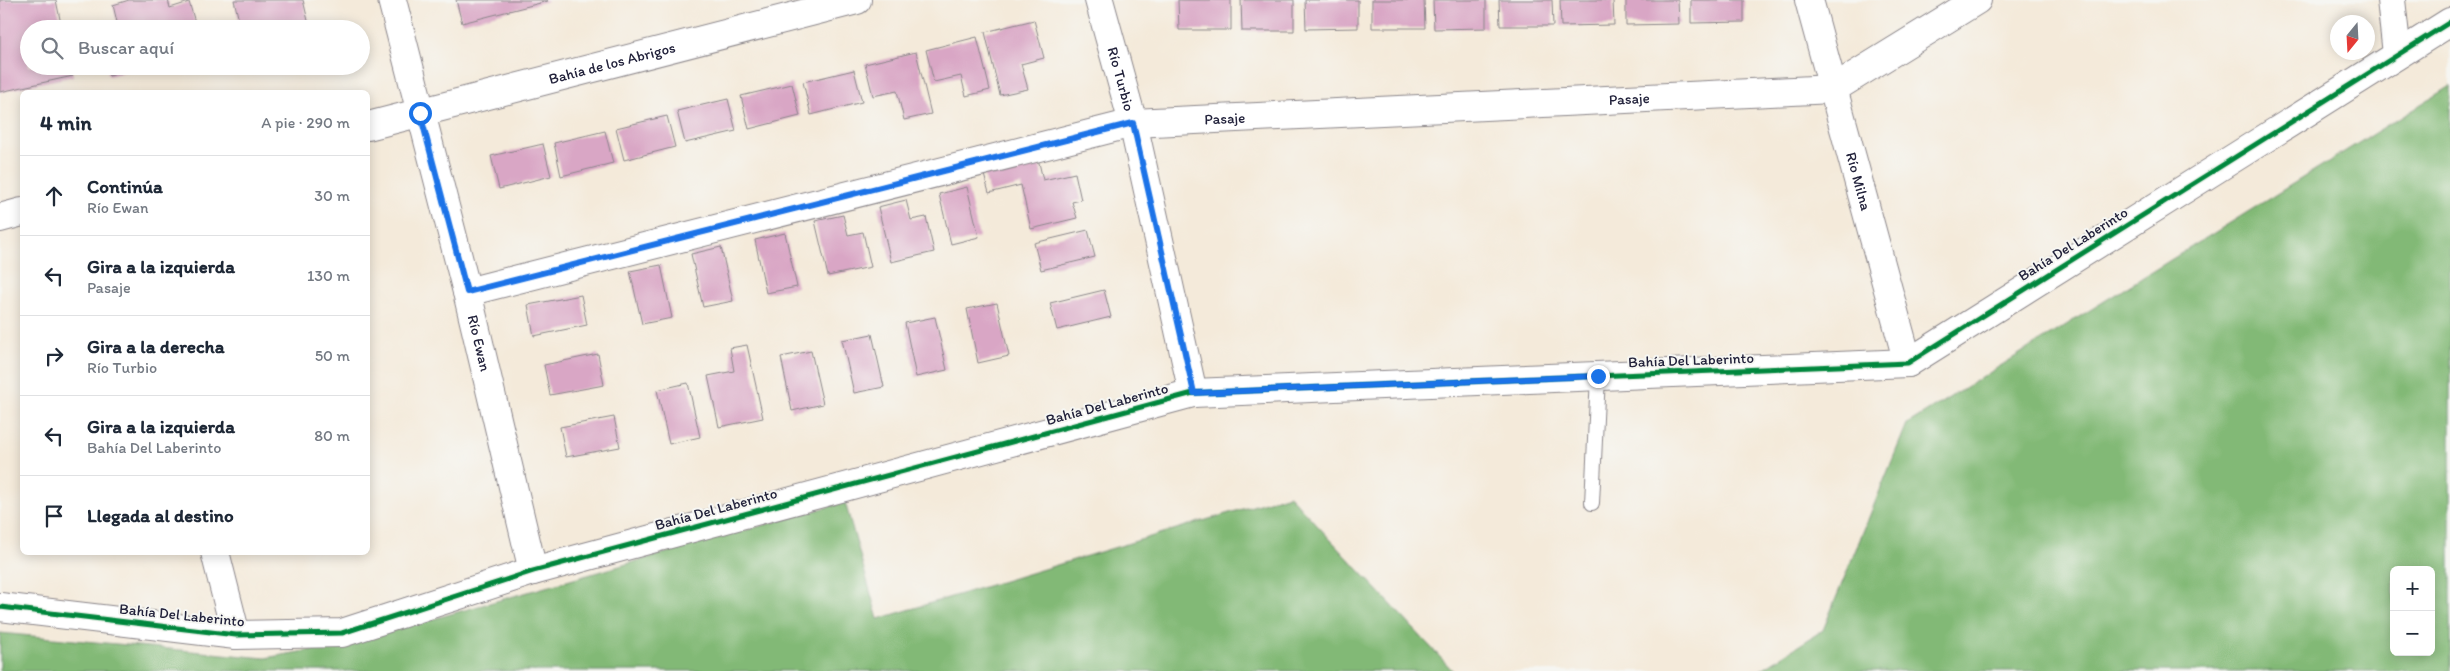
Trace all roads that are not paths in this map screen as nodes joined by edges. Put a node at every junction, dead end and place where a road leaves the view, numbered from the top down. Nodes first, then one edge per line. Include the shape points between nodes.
1 (392, 0) edge
2 (857, 0) edge
3 (1099, 0) edge
4 (1809, 0) edge
5 (1977, 0) edge
6 (2391, 0) edge
7 (2450, 22) edge
8 (2397, 54) junction
9 (1833, 89) junction
10 (420, 113) junction
11 (1133, 123) junction
12 (370, 126) edge
13 (20, 213) edge
14 (0, 218) edge
15 (467, 292) junction
16 (1908, 363) junction
17 (1598, 376) junction
18 (1194, 393) junction
19 (1592, 503) dead end
20 (216, 555) edge
21 (533, 571) junction
22 (0, 607) edge
23 (236, 636) junction

1 - 10 street, Río Ewan
2 - 10 street, Bahía de los Abrigos
3 - 11 street, Río Turbio
4 - 9 street, Río Milna
5 - 9 street, Pasaje
6 - 8 street
7 - 8 street, Bahía Del Laberinto
8 - 16 street, Bahía Del Laberinto
9 - 11 street, Pasaje
9 - 16 street, Río Milna
10 - 12 street, Bahía de los Abrigos
10 - 15 street, Río Ewan
11 - 15 street, Pasaje
11 - 18 street, Río Turbio
13 - 14 street
15 - 21 street, Río Ewan
16 - 17 street, Bahía Del Laberinto
17 - 18 street, Bahía Del Laberinto
17 - 19 lane
18 - 21 street, Bahía Del Laberinto
20 - 23 street
21 - 23 street, Bahía Del Laberinto via 342,633
22 - 23 street, Bahía Del Laberinto

